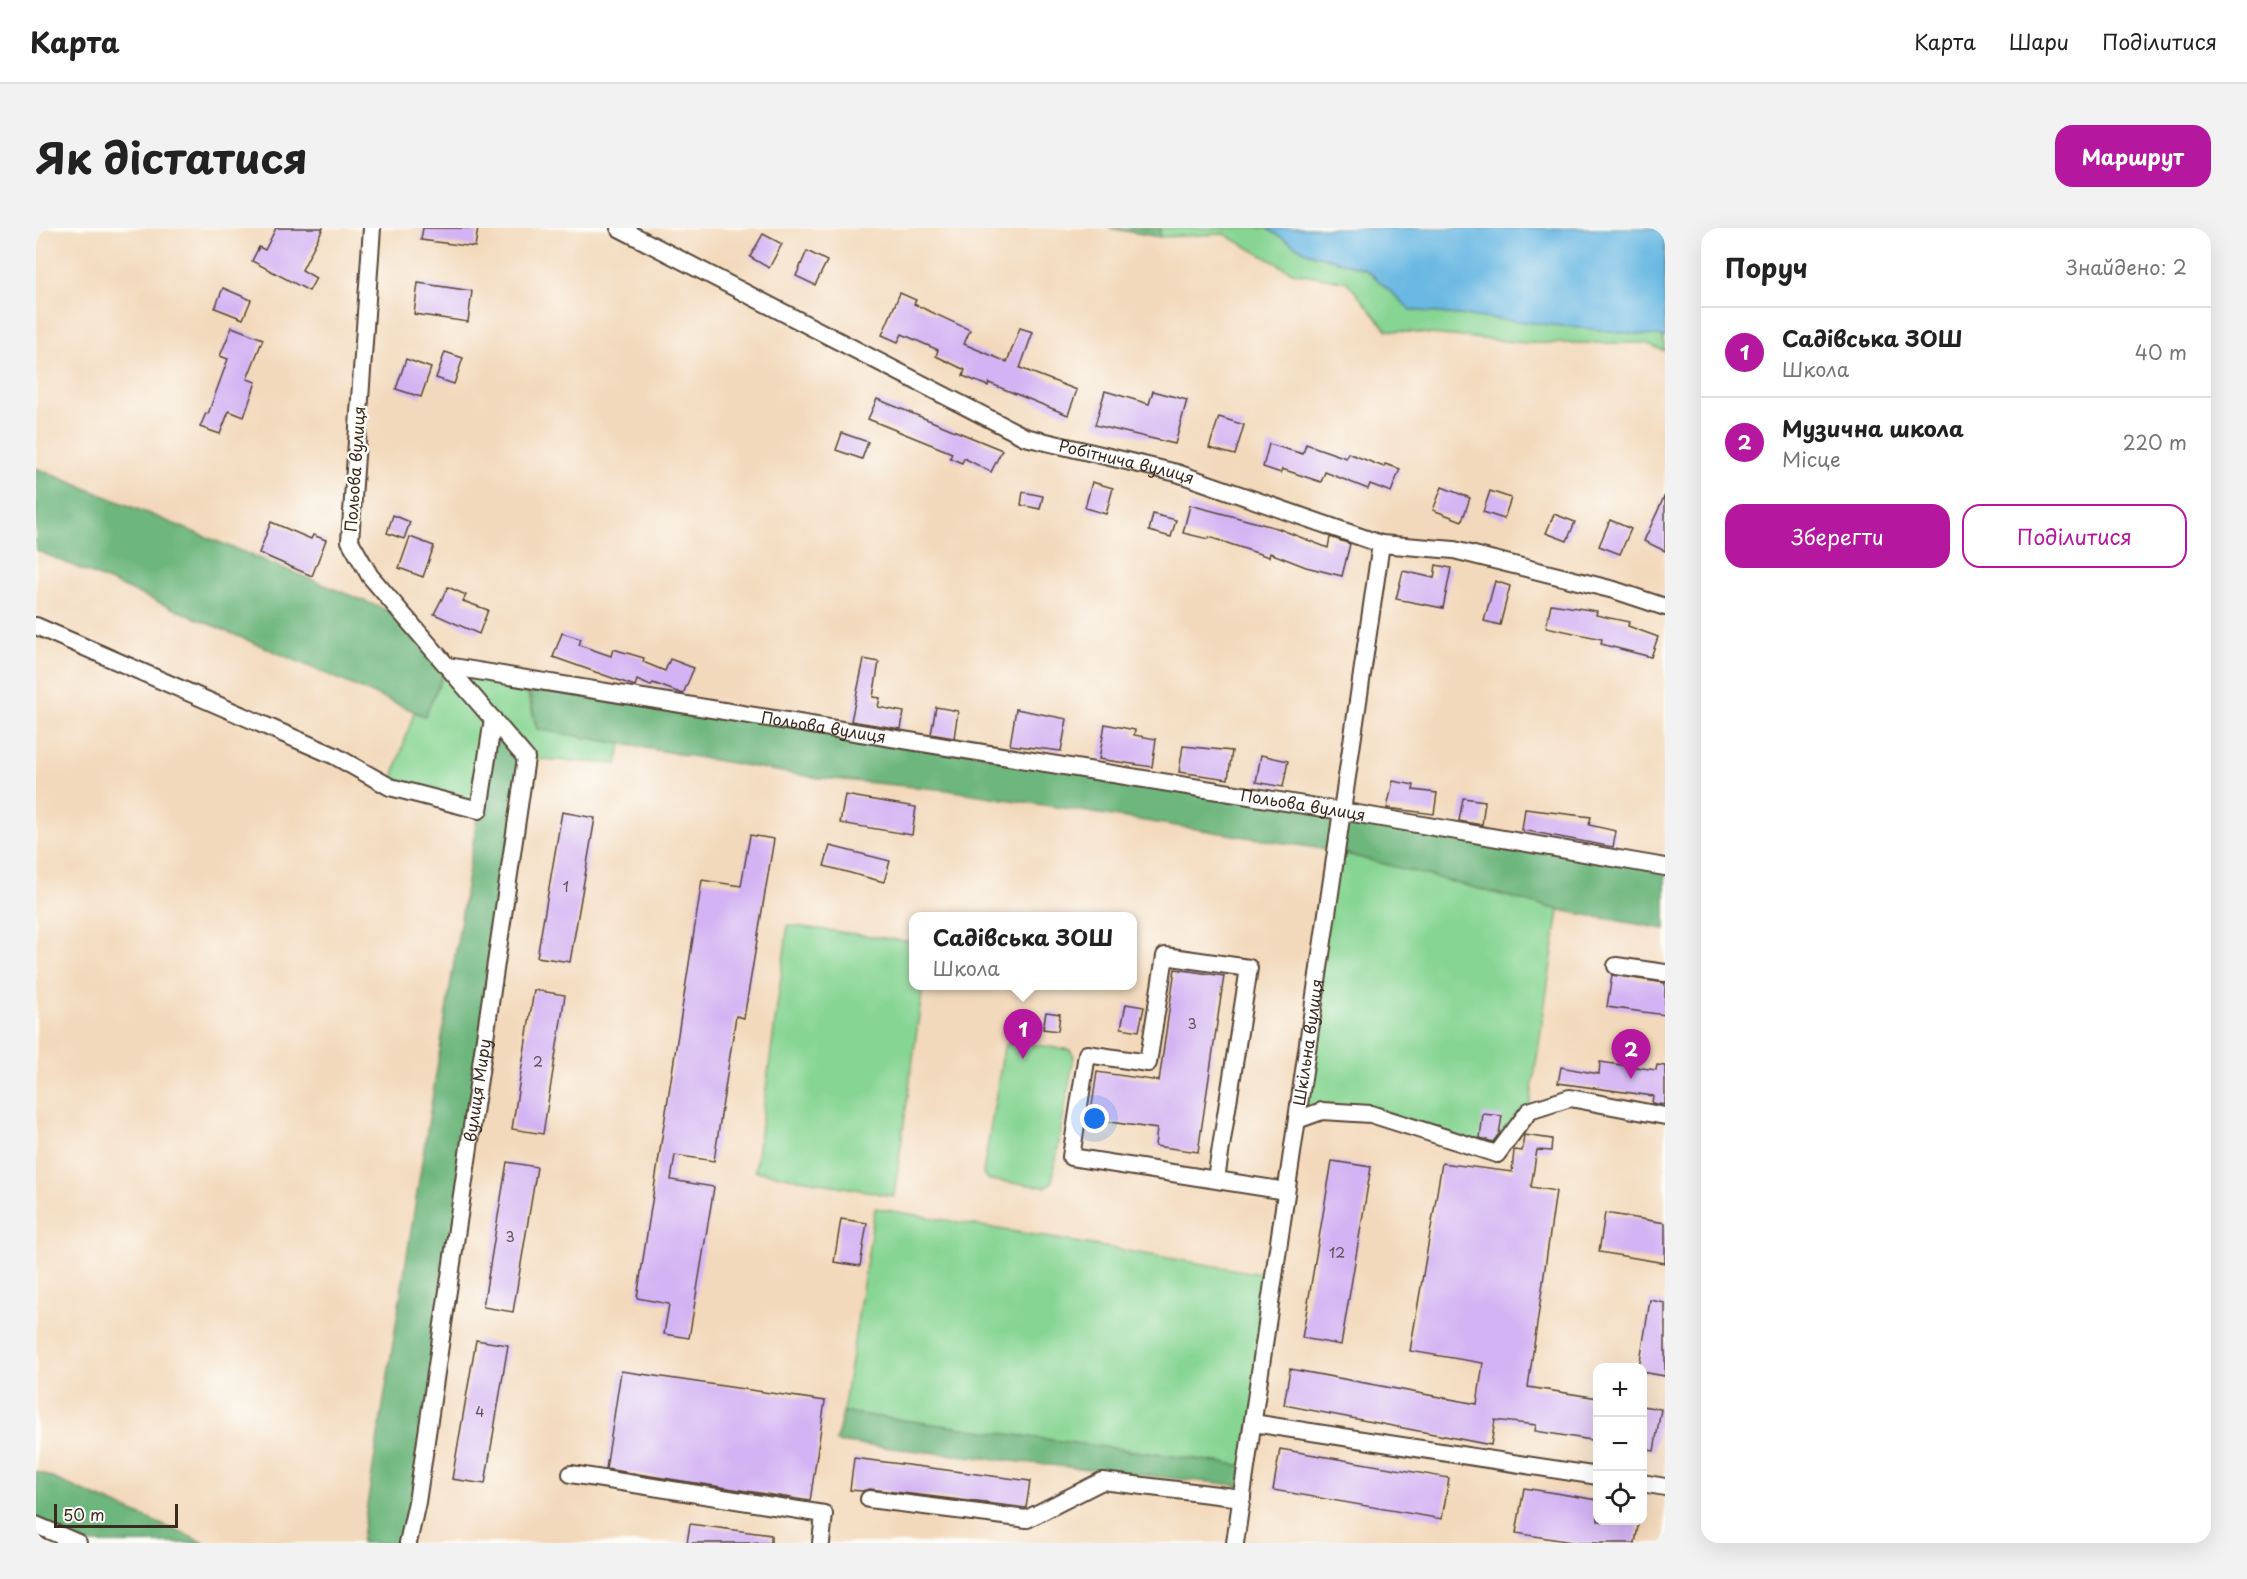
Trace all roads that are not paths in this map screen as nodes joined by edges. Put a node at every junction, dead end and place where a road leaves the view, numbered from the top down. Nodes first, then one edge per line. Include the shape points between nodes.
1 (372, 228) edge
2 (619, 228) edge
3 (1381, 544) junction
4 (1665, 607) edge
5 (36, 626) edge
6 (447, 666) junction
7 (493, 719) junction
8 (1341, 811) junction
9 (1665, 867) edge
10 (1616, 966) dead end
11 (1665, 973) edge
12 (1665, 1116) edge
13 (1297, 1120) junction
14 (1216, 1179) junction
15 (1286, 1191) junction
16 (1253, 1423) junction
17 (571, 1474) dead end
18 (1593, 1475) edge
19 (1647, 1484) edge
20 (1665, 1487) edge
21 (1242, 1498) junction
22 (870, 1499) dead end
23 (36, 1525) edge
24 (78, 1543) edge
25 (408, 1543) edge
26 (821, 1543) edge
27 (1235, 1543) edge

1 - 6 street, Польова вулиця via 350,541 370,576
2 - 3 street, Робітнича вулиця via 1025,437 1177,473
3 - 4 street, Робітнича вулиця via 1454,550 1614,590
3 - 8 street, Шкільна вулиця
5 - 7 street via 335,756 390,787 479,810
6 - 7 street, вулиця Миру
6 - 8 street, Польова вулиця
7 - 25 street, вулиця Миру via 526,758
8 - 9 street, Польова вулиця
8 - 13 street, Шкільна вулиця
10 - 11 street
12 - 13 street via 1570,1098 1528,1111 1497,1154 1371,1114 1322,1111
13 - 15 street, Шкільна вулиця
14 - 14 street via 1071,1157 1088,1054 1148,1063 1165,956 1249,968
14 - 15 street
15 - 16 street, Шкільна вулиця
16 - 18 street
16 - 21 street, Шкільна вулиця
17 - 26 street via 824,1514
19 - 20 street
21 - 22 street via 1102,1481 1027,1519
21 - 27 street, Шкільна вулиця
23 - 24 street

